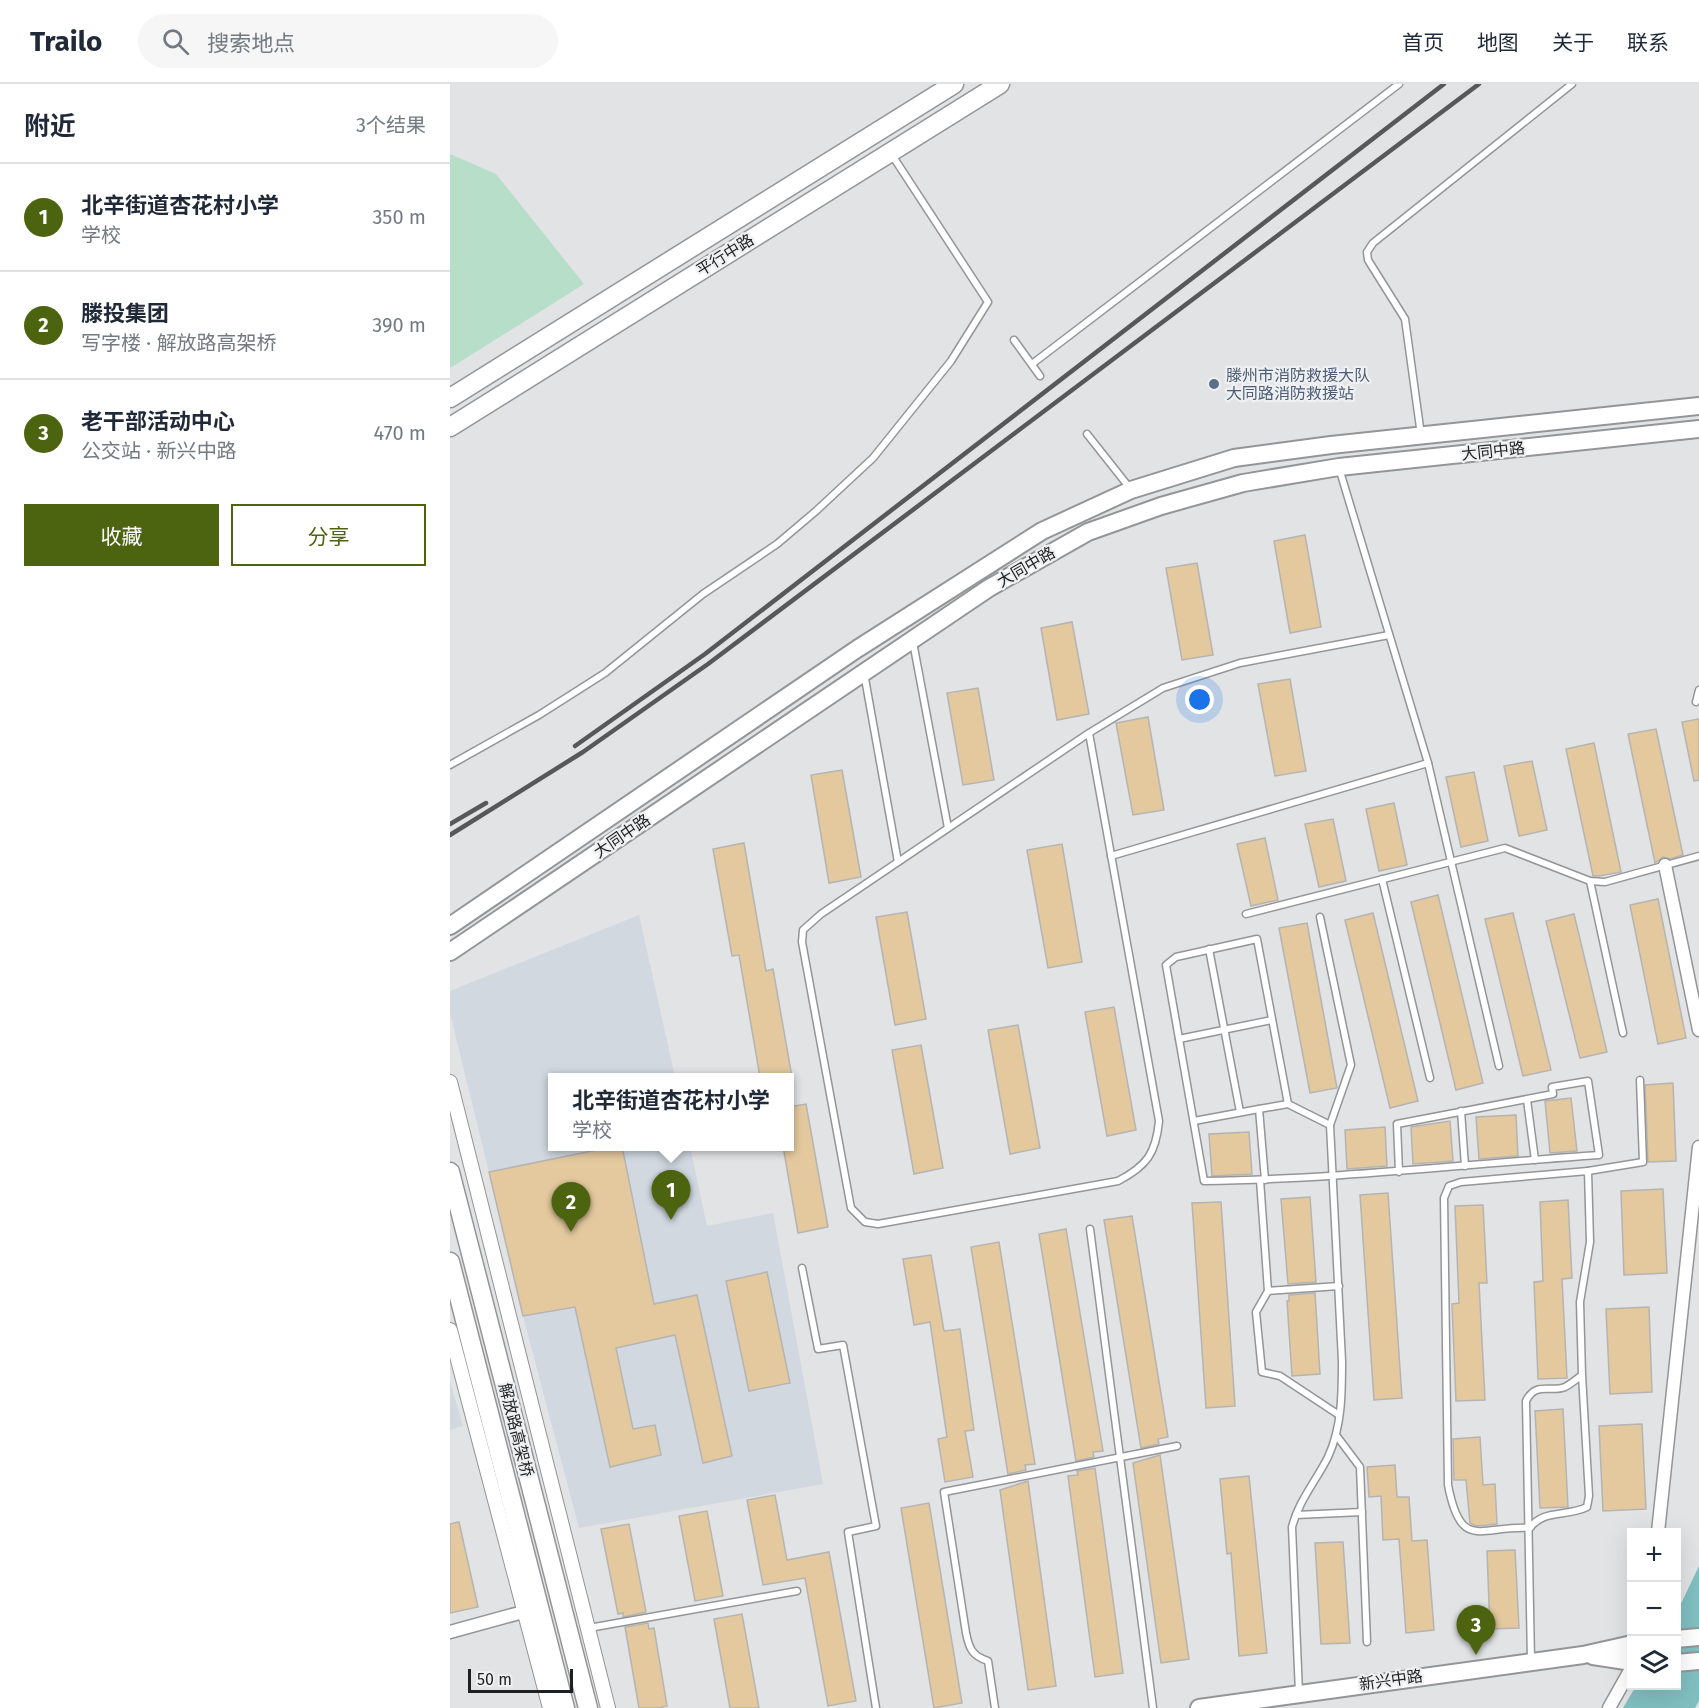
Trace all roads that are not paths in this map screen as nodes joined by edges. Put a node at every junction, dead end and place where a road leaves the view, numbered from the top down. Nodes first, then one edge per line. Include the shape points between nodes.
1 (954, 84) edge
2 (1000, 84) edge
3 (1399, 84) edge
4 (1572, 84) edge
5 (890, 152) junction
6 (1014, 340) dead end
7 (1032, 364) junction
8 (1040, 376) dead end
9 (450, 398) edge
10 (1699, 406) edge
11 (450, 427) edge
12 (1699, 429) edge
13 (1087, 434) dead end
14 (1422, 436) junction
15 (1339, 467) junction
16 (1131, 490) junction
17 (1389, 635) junction
18 (912, 640) junction
19 (864, 672) junction
20 (1699, 690) edge
21 (1696, 702) dead end
22 (1089, 733) junction
23 (1428, 763) junction
24 (450, 765) edge
25 (948, 828) junction
26 (1111, 856) junction
27 (1699, 856) edge
28 (1452, 860) junction
29 (898, 862) junction
30 (1665, 865) junction
31 (1382, 879) junction
32 (1590, 881) junction
33 (1246, 914) dead end
34 (1320, 917) dead end
35 (450, 926) edge
36 (1209, 949) junction
37 (450, 952) edge
38 (1272, 1020) junction
39 (1226, 1029) junction
40 (1699, 1030) edge
41 (1623, 1034) dead end
42 (1179, 1040) junction
43 (1500, 1066) dead end
44 (1430, 1078) dead end
45 (1640, 1080) dead end
46 (450, 1082) edge
47 (1527, 1100) junction
48 (1288, 1104) junction
49 (1258, 1109) junction
50 (1461, 1111) junction
51 (1240, 1112) junction
52 (1194, 1121) junction
53 (1330, 1125) junction
54 (1699, 1148) edge
55 (1535, 1160) junction
56 (1465, 1166) junction
57 (1588, 1171) junction
58 (450, 1172) edge
59 (1399, 1172) junction
60 (1332, 1177) junction
61 (1263, 1180) junction
62 (1090, 1229) dead end
63 (450, 1262) edge
64 (802, 1268) dead end
65 (1339, 1286) junction
66 (1268, 1291) junction
67 (450, 1330) edge
68 (1582, 1375) junction
69 (1339, 1415) junction
70 (1336, 1435) junction
71 (1176, 1446) dead end
72 (1120, 1457) junction
73 (1362, 1512) junction
74 (1296, 1515) junction
75 (1530, 1528) junction
76 (1659, 1528) edge
77 (797, 1591) dead end
78 (523, 1612) junction
79 (588, 1628) junction
80 (450, 1632) edge
81 (1699, 1637) edge
82 (1681, 1639) edge
83 (1367, 1642) dead end
84 (1627, 1645) edge
85 (1583, 1655) junction
86 (1531, 1660) junction
87 (1627, 1661) edge
88 (1699, 1661) edge
89 (1681, 1663) edge
90 (1627, 1676) edge
91 (1299, 1694) junction
92 (558, 1704) edge
93 (588, 1708) edge
94 (608, 1708) edge
95 (876, 1708) edge
96 (995, 1708) edge
97 (1153, 1708) edge
98 (1199, 1708) edge
99 (1609, 1708) edge

1 - 9 main road, 平行中路
2 - 5 main road, 平行中路
3 - 7 lane
4 - 14 lane via 1373,243 1367,252 1368,260 1405,319
5 - 11 main road, 平行中路
5 - 24 lane via 988,302 951,362 873,458 777,544 703,594 605,673
6 - 7 lane
7 - 8 lane
10 - 14 main road, 大同中路
12 - 15 main road, 大同中路
13 - 16 lane
14 - 16 main road, 大同中路 via 1234,458
15 - 17 lane
15 - 18 main road, 大同中路 via 1243,483 1088,532 989,588
16 - 35 main road, 大同中路 via 1042,531 886,630
17 - 22 lane via 1240,663 1200,675 1163,688
17 - 23 lane
18 - 19 main road, 大同中路
18 - 25 lane
19 - 29 lane
19 - 37 main road, 大同中路
20 - 21 lane
22 - 25 lane
22 - 26 lane
23 - 26 lane
23 - 28 lane
25 - 29 lane
26 - 29 lane via 1159,1121 1157,1143 1146,1161 1118,1181 878,1224 865,1222 852,1208 802,942 804,930 820,914
27 - 30 lane
28 - 31 lane
28 - 32 lane via 1505,848
28 - 43 lane
30 - 32 lane via 1605,882
30 - 40 street
31 - 33 lane
31 - 44 lane
32 - 41 lane
34 - 53 lane via 1351,1065
36 - 38 lane via 1257,939
36 - 39 lane
36 - 42 lane via 1176,957 1166,965
38 - 39 lane
38 - 48 lane
39 - 42 lane
39 - 51 lane
42 - 52 lane
45 - 57 lane via 1643,1162
46 - 79 street
47 - 50 lane
47 - 55 lane
47 - 55 lane via 1553,1094 1552,1087 1588,1081 1599,1155
48 - 49 lane
48 - 53 lane
49 - 51 lane
49 - 61 lane
50 - 56 lane
50 - 59 lane via 1397,1124
51 - 52 lane
52 - 61 lane via 1204,1181
53 - 60 lane
54 - 76 street
55 - 56 lane
56 - 59 lane
57 - 68 lane via 1590,1242 1581,1302
57 - 75 lane via 1461,1182 1449,1185 1444,1198 1448,1485 1452,1505 1467,1529 1480,1533
58 - 93 main road, 解放路高架桥
59 - 60 lane
60 - 61 lane
60 - 65 lane
61 - 66 lane
62 - 72 lane
63 - 92 main road, 解放路高架桥
64 - 95 lane via 818,1349 843,1345 876,1526 848,1532
65 - 66 lane
65 - 69 lane
66 - 69 lane via 1256,1312 1262,1372 1280,1376
67 - 78 street
68 - 75 lane via 1564,1387 1536,1389 1526,1401
68 - 75 lane via 1587,1507 1575,1513 1536,1519
69 - 70 lane
70 - 73 lane via 1360,1467
70 - 74 lane
71 - 72 lane
72 - 96 lane via 944,1492 969,1649 977,1658 988,1661
72 - 97 lane
73 - 74 lane
73 - 83 lane
74 - 91 lane via 1293,1527
75 - 86 lane
77 - 79 lane
78 - 80 street
78 - 92 street
79 - 94 street
81 - 82 main road
84 - 85 main road, 新兴中路
85 - 86 main road, 新兴中路
85 - 87 main road, 新兴中路
86 - 91 main road, 新兴中路
88 - 89 main road
90 - 99 street
91 - 98 main road, 新兴中路

